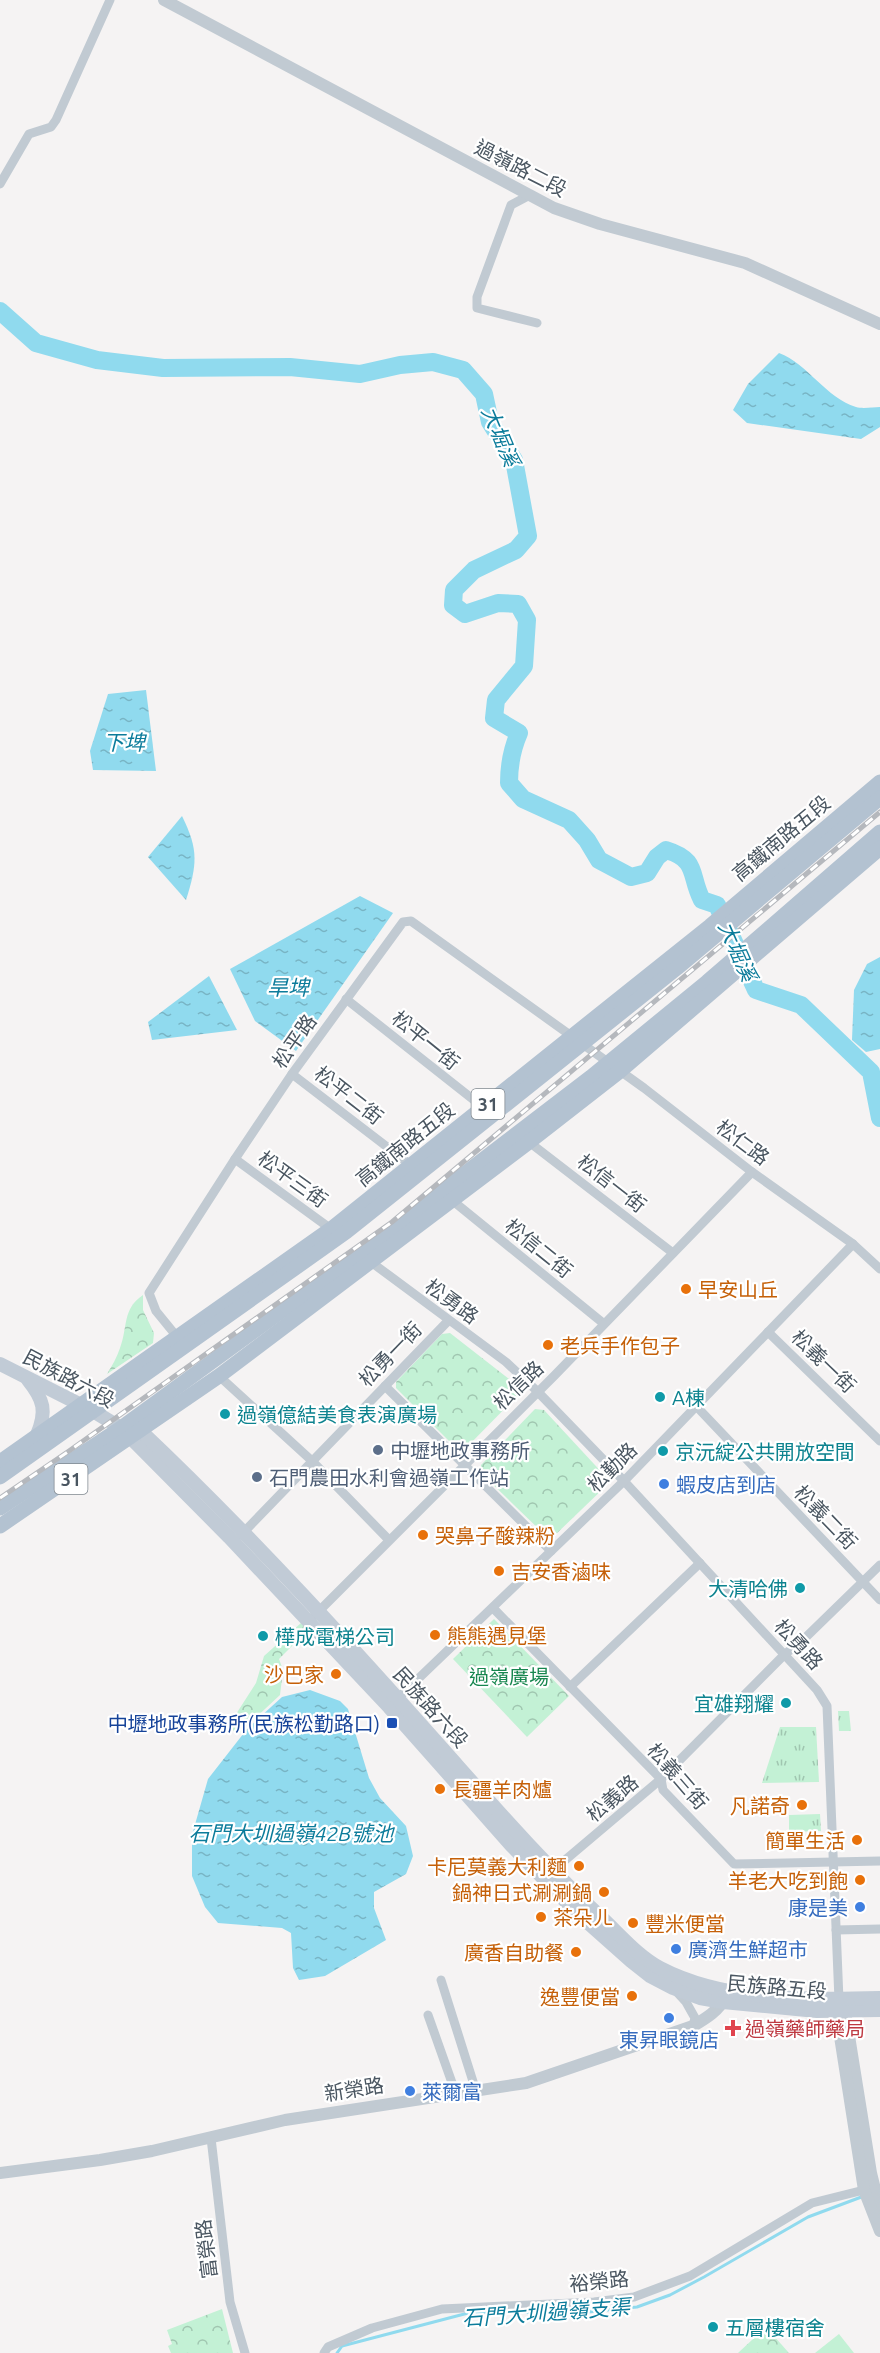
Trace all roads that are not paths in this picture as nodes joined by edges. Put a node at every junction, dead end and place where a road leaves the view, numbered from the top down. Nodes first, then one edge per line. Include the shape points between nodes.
1 (110, 0) edge
2 (164, 0) edge
3 (0, 184) edge
4 (528, 196) junction
5 (537, 322) dead end
6 (880, 324) edge
7 (880, 782) edge
8 (877, 800) edge
9 (880, 832) edge
10 (880, 848) edge
11 (346, 999) junction
12 (578, 1040) junction
13 (614, 1066) junction
14 (292, 1074) junction
15 (484, 1107) junction
16 (529, 1142) junction
17 (235, 1159) junction
18 (412, 1166) junction
19 (752, 1172) junction
20 (453, 1201) junction
21 (331, 1229) junction
22 (853, 1244) junction
23 (673, 1253) junction
24 (371, 1262) junction
25 (880, 1269) edge
26 (448, 1321) junction
27 (603, 1323) junction
28 (768, 1332) junction
29 (178, 1338) junction
30 (0, 1364) edge
31 (25, 1376) junction
32 (219, 1376) junction
33 (385, 1386) junction
34 (537, 1390) junction
35 (697, 1407) junction
36 (86, 1408) junction
37 (131, 1432) junction
38 (37, 1435) junction
39 (880, 1441) edge
40 (311, 1460) junction
41 (0, 1462) edge
42 (463, 1465) junction
43 (0, 1477) edge
44 (624, 1480) junction
45 (0, 1508) edge
46 (0, 1526) edge
47 (238, 1538) junction
48 (389, 1540) junction
49 (551, 1551) junction
50 (700, 1563) junction
51 (880, 1565) edge
52 (863, 1582) junction
53 (880, 1600) edge
54 (493, 1608) junction
55 (313, 1617) junction
56 (784, 1655) junction
57 (570, 1687) junction
58 (393, 1703) junction
59 (661, 1779) junction
60 (880, 1861) edge
61 (834, 1862) junction
62 (548, 1875) junction
63 (880, 1929) edge
64 (836, 1930) junction
65 (441, 1980) dead end
66 (675, 1982) junction
67 (726, 1996) junction
68 (880, 1998) edge
69 (840, 2007) junction
70 (880, 2010) edge
71 (428, 2015) dead end
72 (693, 2026) junction
73 (476, 2091) junction
74 (456, 2094) junction
75 (211, 2138) junction
76 (0, 2173) edge
77 (864, 2190) junction
78 (880, 2210) edge
79 (880, 2231) edge
80 (245, 2353) edge
81 (324, 2353) edge

1 - 3 street via 56,120 51,127 29,134
2 - 4 street, 過嶺路二段
4 - 5 street via 511,205 477,297 477,308
4 - 6 street, 過嶺路二段 via 600,224 745,262
7 - 12 main road, 高鐵南路五段 / 31
8 - 12 main road, 高鐵南路五段 / 31
9 - 13 main road, 31
10 - 13 main road, 31
11 - 12 street, 松平路 via 402,922 411,921
11 - 14 street, 松平路
11 - 15 street, 松平一街
12 - 13 street, 松仁路
12 - 15 main road, 高鐵南路五段 / 31
12 - 36 main road, 高鐵南路五段 / 31 via 346,1232
13 - 16 main road, 31
13 - 19 street, 松仁路
13 - 37 main road, 31 via 369,1247
14 - 17 street, 松平路
14 - 18 street, 松平二街
15 - 18 main road, 高鐵南路五段 / 31
16 - 20 main road, 31
16 - 23 street, 松信一街
17 - 21 street, 松平三街
17 - 29 street, 松平路 via 149,1293 156,1311
18 - 21 main road, 高鐵南路五段 / 31
19 - 22 street, 松仁路
19 - 23 street, 松信路
20 - 24 main road, 31
20 - 27 street, 松信二街
21 - 29 main road, 高鐵南路五段 / 31
22 - 25 street, 松仁路
22 - 28 street, 松勤路
23 - 27 street, 松信路
24 - 26 street, 松勇路
24 - 32 main road, 31
26 - 33 street, 松勇一街
26 - 34 street, 松勇路 via 506,1362
27 - 34 street, 松信路
28 - 35 street, 松勤路
28 - 39 street, 松義一街
29 - 36 main road, 高鐵南路五段 / 31
30 - 31 main road, 民族路六段
31 - 36 main road, 民族路六段
31 - 38 main road via 42,1402 43,1421
32 - 37 main road, 31
32 - 40 street
33 - 40 street, 松勇一街
33 - 42 street
34 - 42 street, 松信路
34 - 44 street, 松勇路
35 - 44 street, 松勤路
35 - 52 street, 松義二街
36 - 37 main road, 民族路六段
36 - 38 main road, 31
36 - 43 main road, 31
37 - 45 main road, 31
37 - 46 main road, 31
37 - 47 main road, 民族路六段
38 - 41 main road, 31
40 - 47 street, 松勇一街
40 - 48 street
42 - 48 street, 松信路
42 - 49 street
44 - 49 street, 松勤路
44 - 50 street, 松勇路
47 - 55 main road, 民族路六段
48 - 55 street, 松信路
49 - 54 street, 松勤路
50 - 56 street, 松勇路
50 - 57 street
51 - 52 street, 松義路
52 - 53 street, 松義二街
52 - 56 street, 松義路
54 - 57 street, 松義三街
54 - 58 street, 松勤路
55 - 58 main road, 民族路六段
56 - 59 street, 松義路
56 - 61 street, 松勇路 via 827,1706
57 - 59 street, 松義三街
58 - 62 main road, 民族路六段
59 - 61 street, 松義三街 via 663,1790 734,1864
59 - 62 street, 松義路
60 - 61 street, 松義三街
61 - 64 street, 松勇路
62 - 66 main road, 民族路六段
63 - 64 street
64 - 69 street, 松勇路
65 - 73 street
66 - 67 main road, 民族路六段 via 702,1985
66 - 72 street via 695,2018
67 - 69 main road, 民族路五段 via 817,2001
67 - 72 street, 新榮路
68 - 69 main road, 民族路五段
69 - 70 main road, 民族路五段
69 - 77 street
69 - 78 street
71 - 74 street
72 - 73 street, 新榮路 via 526,2082
73 - 74 street, 新榮路
74 - 75 street, 新榮路 via 285,2120
75 - 76 street, 新榮路 via 100,2160
75 - 80 street, 富榮路 via 230,2302
77 - 79 street
77 - 81 street, 裕榮路 via 812,2203 690,2276 634,2297 442,2309 372,2328 328,2347

